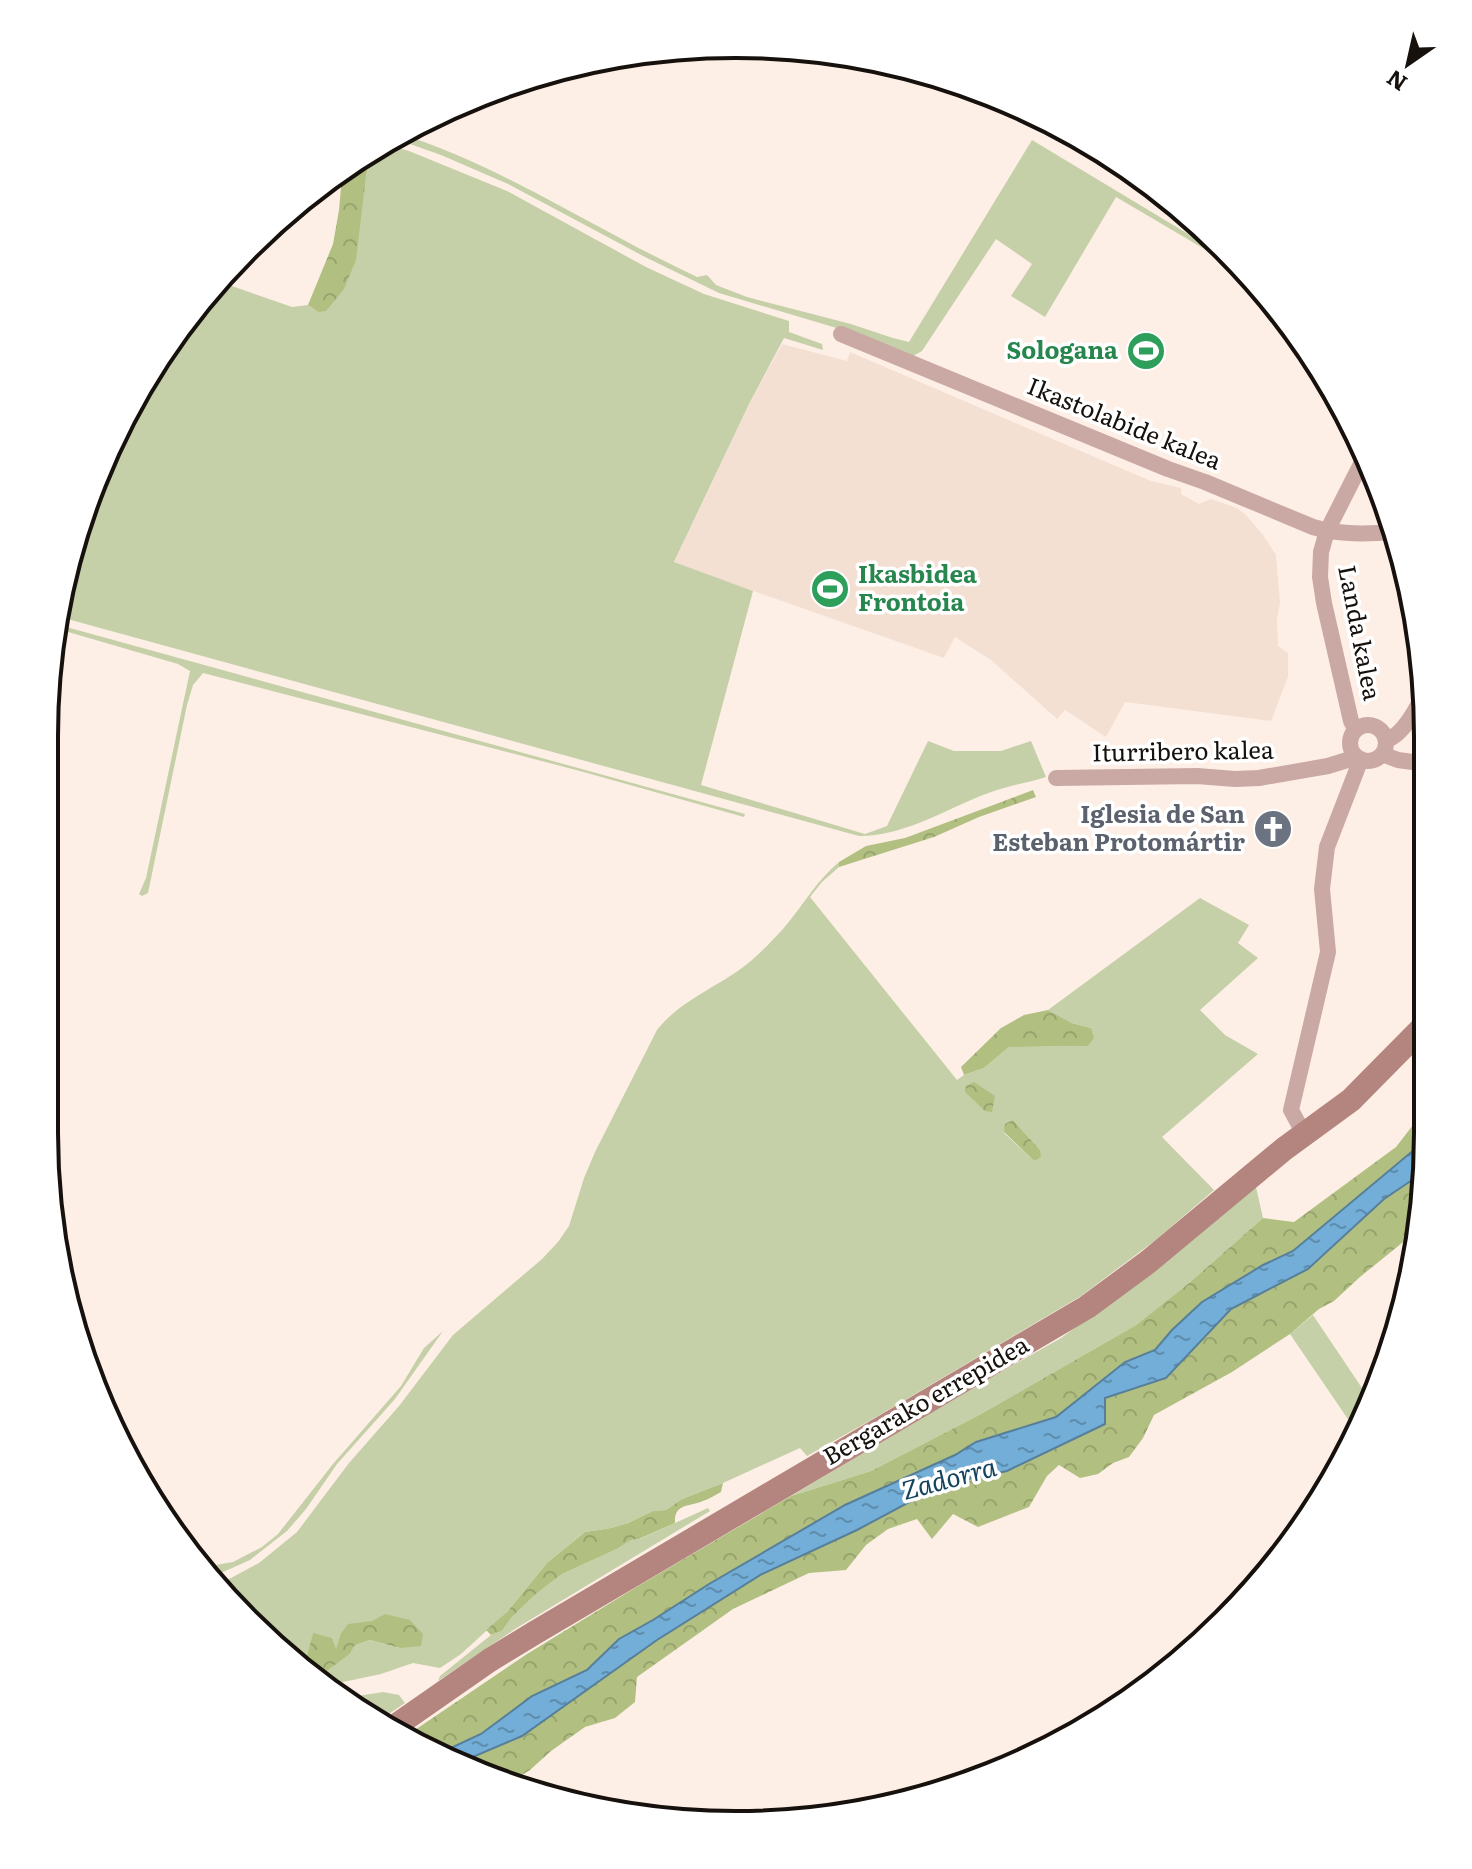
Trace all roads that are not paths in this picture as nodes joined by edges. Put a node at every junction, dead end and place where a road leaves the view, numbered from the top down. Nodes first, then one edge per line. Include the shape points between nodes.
1 (841, 334) dead end
2 (1358, 469) edge
3 (1327, 531) junction
4 (1382, 533) edge
5 (1413, 710) edge
6 (1356, 730) junction
7 (1384, 747) junction
8 (1359, 758) junction
9 (1414, 762) edge
10 (1056, 778) dead end
11 (1414, 1036) edge
12 (1304, 1134) junction
13 (401, 1722) edge

1 - 3 street, Ikastolabide kalea
2 - 3 street, Landa kalea
3 - 4 street, Ikastolabide kalea
3 - 6 street, Landa kalea via 1320,577
5 - 7 street
6 - 7 street via 1376,727
6 - 8 street via 1350,742
7 - 8 street via 1372,760
7 - 9 street via 1398,760
8 - 10 street, Iturribero kalea via 1259,778
8 - 12 street via 1327,847 1322,889 1328,952 1291,1110
11 - 12 street, Bergarako errepidea via 1351,1100
12 - 13 street, Bergarako errepidea via 1087,1307 536,1632

